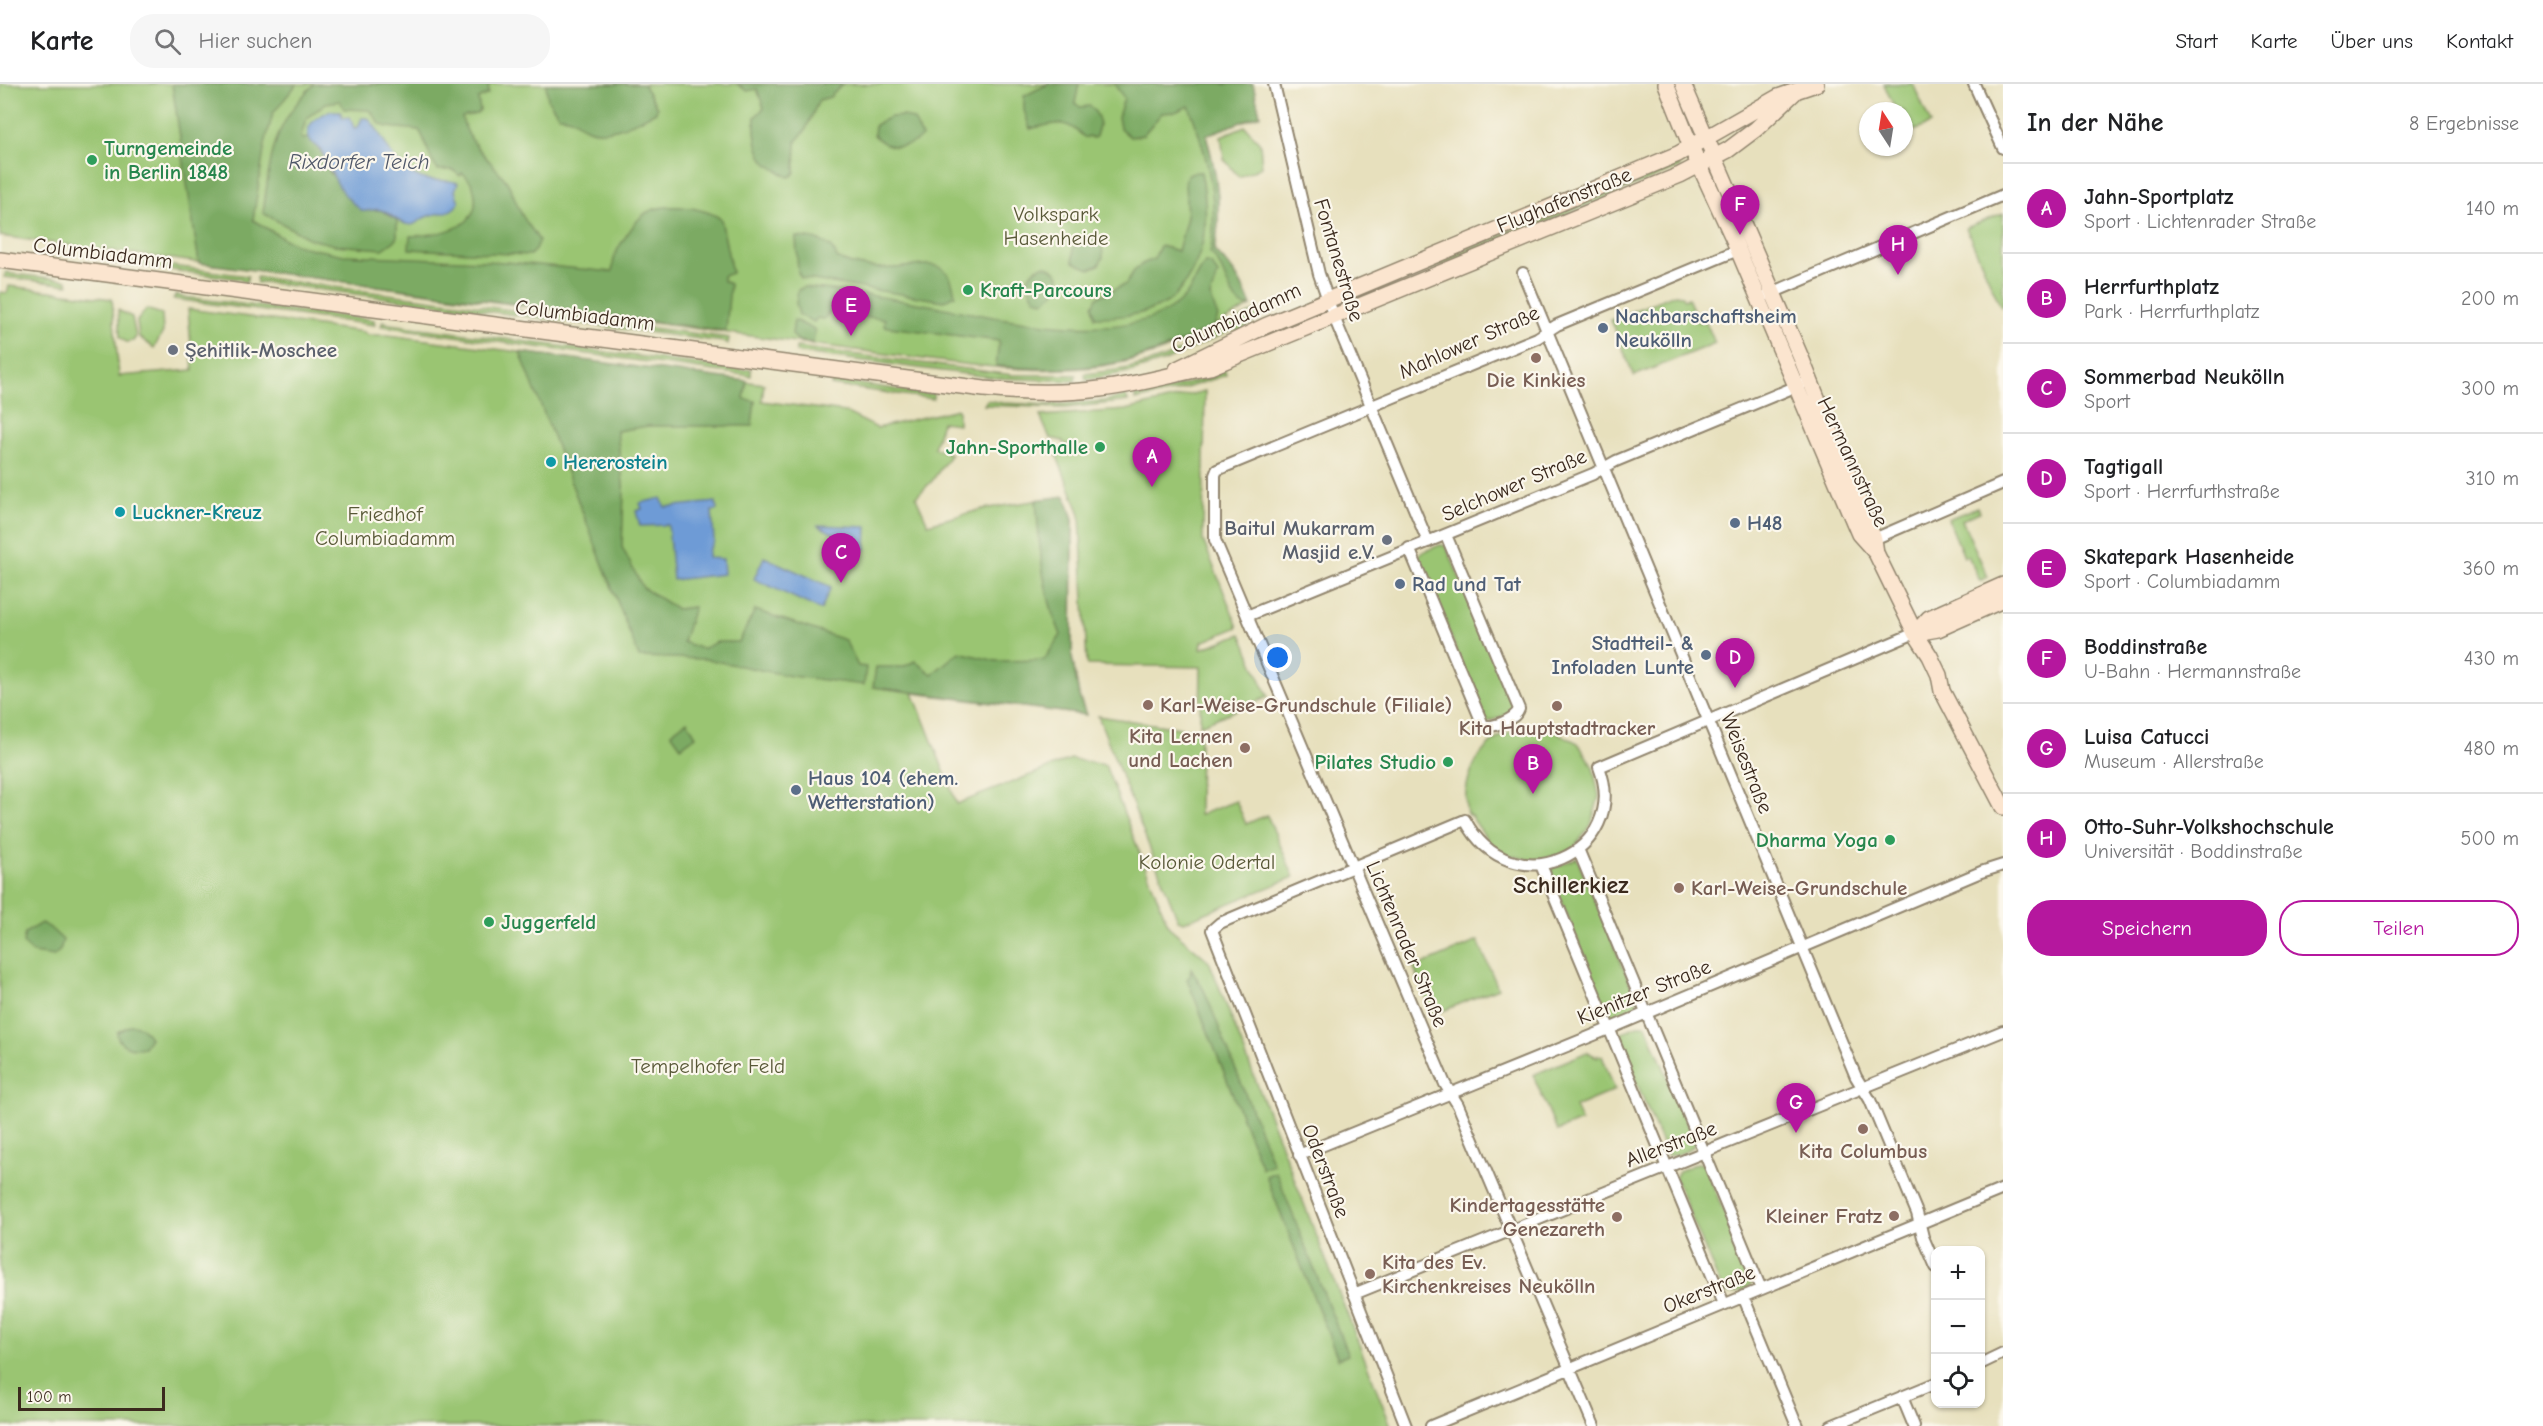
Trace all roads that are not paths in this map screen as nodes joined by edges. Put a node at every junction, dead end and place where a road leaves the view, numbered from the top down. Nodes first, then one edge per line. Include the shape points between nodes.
1 (1274, 84) edge
2 (1666, 84) edge
3 (1683, 84) edge
4 (1815, 84) edge
5 (1974, 84) edge
6 (1794, 93) junction
7 (1706, 138) junction
8 (1691, 147) junction
9 (2003, 148) edge
10 (1715, 159) junction
11 (1700, 166) junction
12 (2003, 195) edge
13 (1738, 250) junction
14 (0, 260) edge
15 (1523, 273) dead end
16 (1375, 279) junction
17 (1766, 296) junction
18 (1383, 297) junction
19 (1327, 299) junction
20 (1334, 317) junction
21 (1547, 332) junction
22 (1163, 376) junction
23 (1810, 380) junction
24 (1795, 387) junction
25 (1371, 406) junction
26 (1604, 468) junction
27 (1217, 470) joint
28 (2003, 483) edge
29 (1446, 535) junction
30 (1428, 542) junction
31 (1875, 546) junction
32 (1409, 549) junction
33 (2003, 585) edge
34 (2003, 600) edge
35 (1978, 604) junction
36 (1247, 616) junction
37 (1915, 633) junction
38 (1709, 721) junction
39 (2003, 807) edge
40 (1578, 849) junction
41 (1541, 864) junction
42 (2003, 865) edge
43 (1353, 867) junction
44 (1802, 947) junction
45 (1646, 1013) junction
46 (1609, 1028) junction
47 (2003, 1031) edge
48 (1863, 1088) junction
49 (1450, 1093) junction
50 (1704, 1153) junction
51 (1299, 1155) junction
52 (1666, 1165) junction
53 (2003, 1189) edge
54 (1920, 1223) junction
55 (1511, 1229) junction
56 (1931, 1255) edge
57 (1761, 1289) junction
58 (1354, 1294) junction
59 (1743, 1296) junction
60 (1724, 1304) junction
61 (2003, 1353) edge
62 (1985, 1362) edge
63 (1569, 1368) junction
64 (1931, 1385) edge
65 (1902, 1397) junction
66 (1406, 1426) edge
67 (1431, 1426) edge
68 (1594, 1426) edge
69 (1797, 1426) edge
70 (1831, 1426) edge
71 (1914, 1426) edge

1 - 19 street, Fontanestraße
2 - 8 main road, Hermannstraße
3 - 7 main road, Hermannstraße
4 - 6 main road, Flughafenstraße
5 - 9 street
6 - 7 main road, Flughafenstraße
6 - 10 main road, Flughafenstraße via 1756,129
7 - 8 main road, Flughafenstraße
7 - 10 main road, Hermannstraße
8 - 11 main road, Hermannstraße
8 - 16 main road, Flughafenstraße
10 - 11 main road, Flughafenstraße
10 - 17 main road, Hermannstraße
11 - 13 main road, Hermannstraße
11 - 18 main road, Flughafenstraße
12 - 17 street
13 - 17 main road, Hermannstraße
13 - 21 street, Mahlower Straße via 1560,323
14 - 22 main road, Columbiadamm via 993,390 1082,391
15 - 21 street, Weisestraße
16 - 18 main road
16 - 19 main road, Flughafenstraße
17 - 23 main road, Hermannstraße
17 - 24 main road, Hermannstraße
18 - 20 main road, Flughafenstraße
19 - 20 street, Fontanestraße
19 - 22 main road, Columbiadamm
20 - 22 main road, Columbiadamm via 1210,367
20 - 25 street, Fontanestraße
21 - 25 street, Mahlower Straße
21 - 26 street, Weisestraße
23 - 24 street, Hermannstraße
23 - 31 main road, Hermannstraße
24 - 26 street, Selchower Straße
24 - 31 main road, Hermannstraße via 1858,534
25 - 27 street, Mahlower Straße
25 - 30 street, Fontanestraße
26 - 29 street, Selchower Straße
26 - 38 street, Weisestraße
27 - 36 street, Lichtenrader Straße via 1215,540
28 - 31 street
29 - 30 street, Selchower Straße
29 - 32 street via 1519,710 1515,716 1490,727 1483,725
30 - 32 street, Selchower Straße
31 - 37 main road, Hermannstraße
32 - 36 street, Selchower Straße
33 - 35 main road
34 - 35 main road
35 - 37 main road via 1938,629
36 - 43 street, Lichtenrader Straße
37 - 38 street
37 - 39 main road, Hermannstraße via 1930,656 1942,691
38 - 40 street via 1599,767 1604,793 1601,815 1592,834
38 - 44 street, Weisestraße
40 - 41 street via 1561,860
40 - 45 street
41 - 43 street via 1518,864 1499,857 1479,841 1465,820
41 - 46 street
42 - 44 street, Kienitzer Straße
43 - 49 street, Lichtenrader Straße
43 - 51 street, Oderstraße via 1220,923 1212,930
44 - 45 street, Kienitzer Straße
44 - 48 street, Weisestraße
45 - 46 street, Kienitzer Straße
45 - 50 street
46 - 49 street, Kienitzer Straße
46 - 52 street
47 - 48 street, Allerstraße
48 - 50 street, Allerstraße
48 - 54 street, Weisestraße
49 - 51 street, Kienitzer Straße
49 - 55 street, Lichtenrader Straße
50 - 52 street, Allerstraße
50 - 57 street
51 - 58 street, Oderstraße
52 - 55 street, Allerstraße
52 - 60 street
53 - 54 street, Okerstraße
54 - 56 street, Weisestraße
54 - 57 street, Okerstraße
55 - 58 street, Allerstraße
55 - 63 street, Lichtenrader Straße
57 - 59 street, Okerstraße
58 - 66 street, Oderstraße
59 - 60 street, Okerstraße
59 - 69 street
60 - 63 street, Okerstraße
61 - 62 street
63 - 67 street, Okerstraße
63 - 68 street, Lichtenrader Straße
64 - 65 street
65 - 70 street
65 - 71 street

